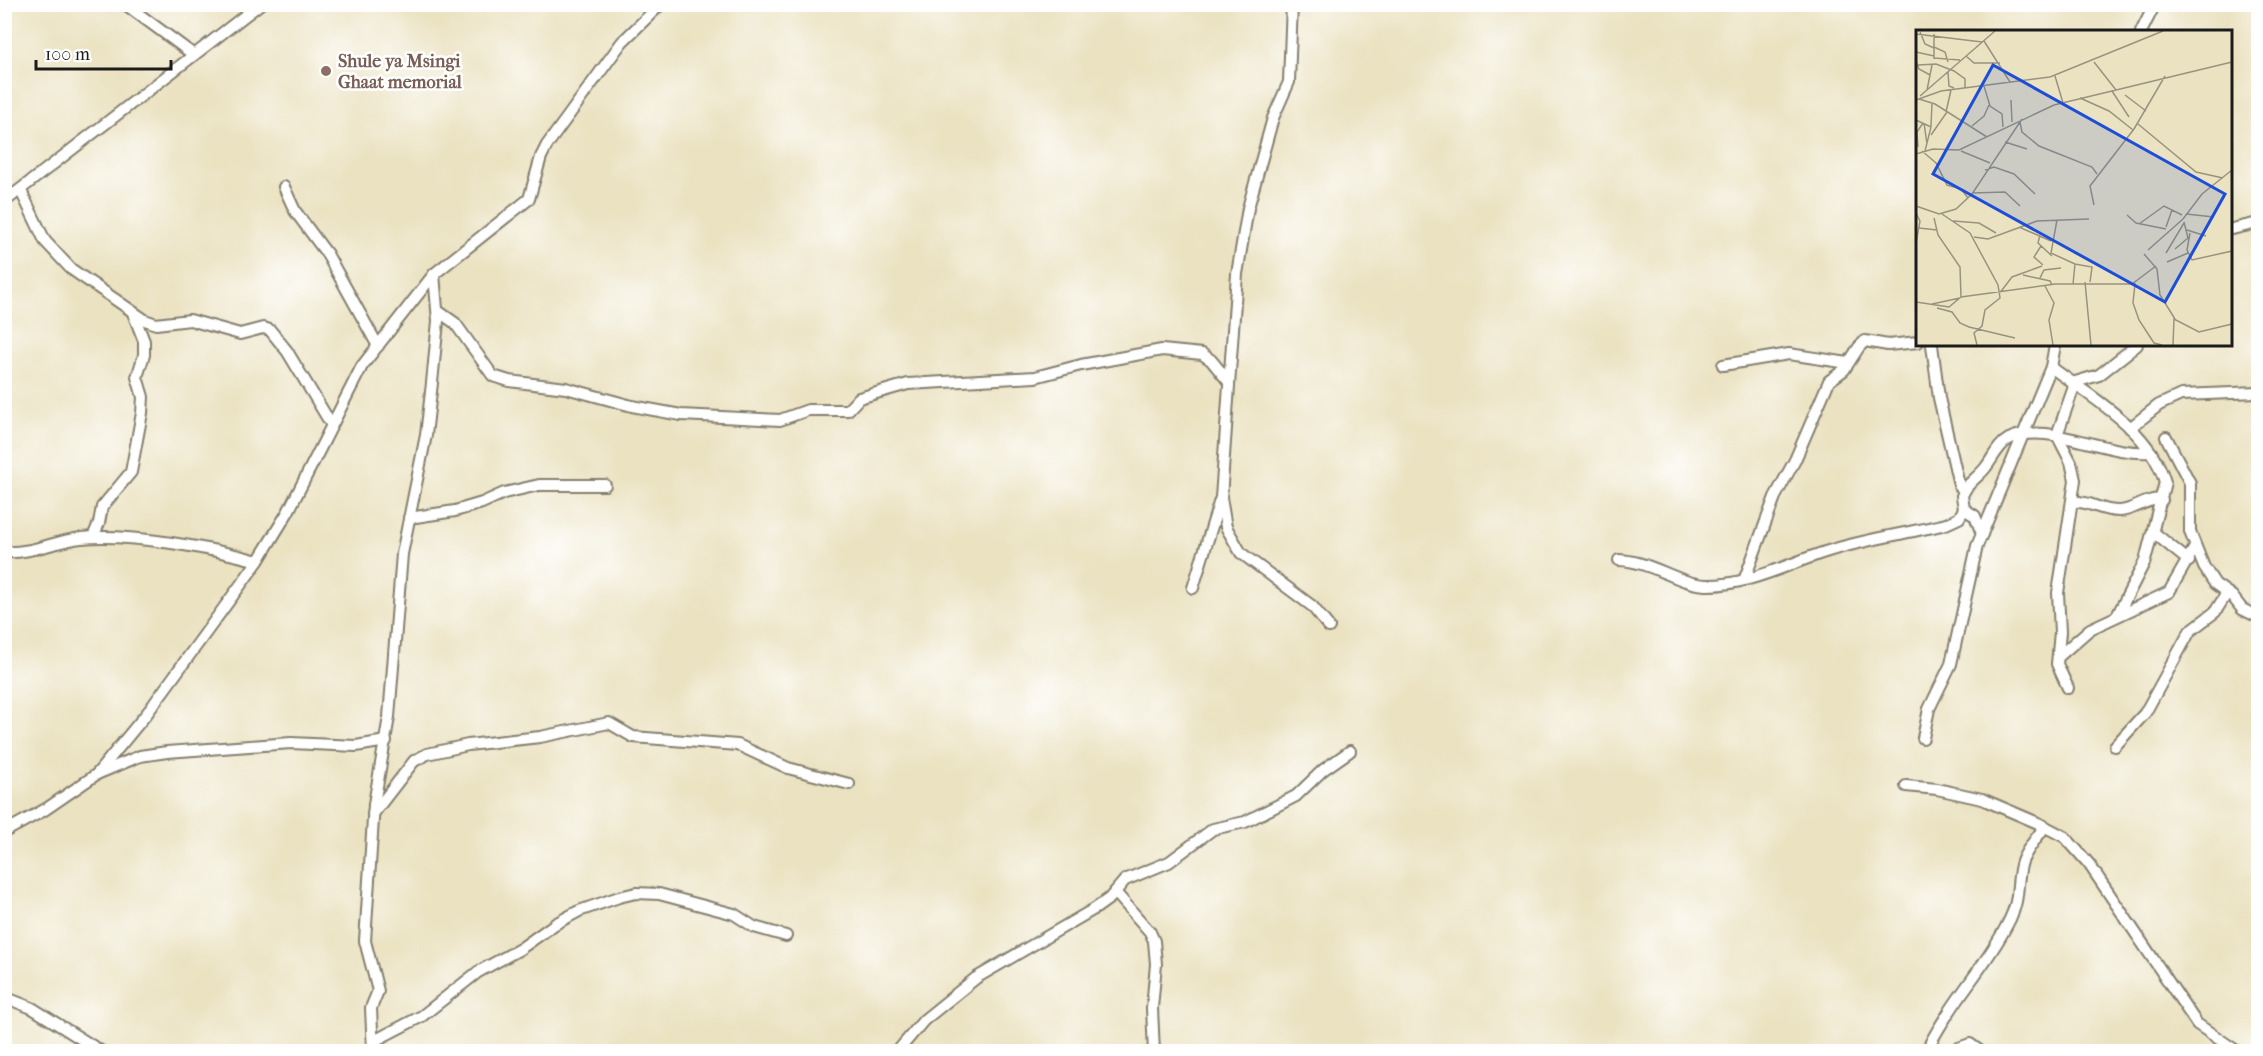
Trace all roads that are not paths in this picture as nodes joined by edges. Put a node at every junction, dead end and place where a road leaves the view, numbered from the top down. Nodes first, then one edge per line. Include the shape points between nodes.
1 (125, 4) edge
2 (260, 4) edge
3 (661, 4) edge
4 (1292, 4) edge
5 (2155, 4) edge
6 (2142, 30) edge
7 (194, 55) junction
8 (284, 187) dead end
9 (21, 191) junction
10 (4, 202) edge
11 (2259, 222) edge
12 (2233, 229) edge
13 (434, 274) junction
14 (438, 311) junction
15 (133, 313) junction
16 (1916, 342) edge
17 (378, 346) junction
18 (1932, 346) edge
19 (2055, 346) edge
20 (2136, 346) edge
21 (1848, 363) junction
22 (1723, 364) dead end
23 (2051, 367) junction
24 (1229, 382) junction
25 (2074, 383) junction
26 (2259, 392) edge
27 (331, 424) junction
28 (2130, 428) junction
29 (2021, 435) junction
30 (2057, 435) junction
31 (2166, 436) dead end
32 (2151, 452) junction
33 (605, 485) dead end
34 (1964, 491) junction
35 (1221, 498) junction
36 (2162, 500) junction
37 (2073, 502) junction
38 (1964, 509) junction
39 (409, 519) junction
40 (2153, 532) junction
41 (1982, 534) junction
42 (93, 537) junction
43 (2195, 547) junction
44 (4, 552) edge
45 (1618, 560) dead end
46 (258, 561) junction
47 (2189, 561) junction
48 (1745, 578) junction
49 (1193, 588) dead end
50 (2227, 593) junction
51 (2117, 616) junction
52 (2259, 617) edge
53 (1329, 627) dead end
54 (2058, 657) junction
55 (2068, 688) dead end
56 (1923, 738) dead end
57 (386, 741) junction
58 (2115, 746) dead end
59 (1350, 752) dead end
60 (97, 774) junction
61 (849, 784) dead end
62 (1906, 786) dead end
63 (373, 814) junction
64 (2045, 826) junction
65 (4, 832) edge
66 (1115, 892) junction
67 (786, 936) dead end
68 (4, 997) edge
69 (374, 1046) edge
70 (102, 1052) edge
71 (897, 1052) edge
72 (1154, 1052) edge
73 (1936, 1052) edge
74 (1947, 1052) edge
75 (1981, 1052) edge
76 (2238, 1052) edge

1 - 7 street
2 - 7 street
3 - 13 street via 622,42 547,145 529,199
4 - 24 street via 1289,82 1273,118 1248,208 1236,282
5 - 6 street
7 - 9 street
8 - 17 street
9 - 10 street
9 - 15 street via 45,241 70,269
11 - 12 street
13 - 14 street
13 - 17 street
14 - 24 street via 455,323 494,376 681,415 780,420 808,410 848,410 859,398 908,384 1035,377 1162,350 1202,354
14 - 39 street via 426,435
15 - 27 street via 154,324 190,320 225,332 270,330
15 - 42 street via 144,341 137,377 143,397 142,413 130,472 102,507
16 - 21 street via 1888,345 1867,341
17 - 27 street via 362,366
18 - 34 street via 1939,398 1959,485
19 - 23 street
20 - 25 street via 2099,375
21 - 22 street via 1789,354
21 - 48 street via 1843,372 1829,381 1775,497
23 - 25 street
23 - 29 street
24 - 35 street
25 - 28 street
25 - 30 street
26 - 28 street via 2181,395 2159,405
27 - 46 street via 288,512
28 - 32 street
29 - 30 street
29 - 34 street via 2004,443
29 - 41 street via 2001,495
30 - 32 street via 2114,450
30 - 37 street via 2074,471
31 - 43 street via 2190,483 2188,521
32 - 36 street via 2165,482
33 - 39 street via 539,485 504,492 468,507
34 - 38 street
35 - 49 street
35 - 53 street via 1226,527 1241,553 1312,606
36 - 37 street via 2154,499 2121,511
36 - 40 street
37 - 54 street via 2058,593
38 - 41 street via 1975,516
38 - 48 street via 1959,518 1946,524 1851,545
39 - 57 street via 402,554
40 - 47 street
40 - 51 street via 2143,568
41 - 56 street via 1951,663 1929,710
42 - 44 street via 19,553
42 - 46 street via 162,543
43 - 47 street
43 - 50 street via 2209,577
45 - 48 street via 1640,562 1704,585
46 - 60 street via 148,712
47 - 51 street via 2169,592
50 - 52 street via 2245,612
50 - 58 street via 2215,612 2190,631 2145,713
51 - 54 street via 2090,629
54 - 55 street via 2058,668
57 - 60 street via 356,746 291,743 166,752 140,756
57 - 63 street
59 - 66 street via 1323,770 1296,796 1245,822 1213,829 1169,862 1125,880
60 - 65 street
61 - 63 street via 788,768 738,745 633,737 609,723 427,754 414,762
62 - 64 street via 1961,794
63 - 69 street via 365,941 378,991 371,1008
64 - 73 street via 2021,863 2020,891 2011,917 1991,954 1932,1040 1931,1047
64 - 76 street via 2064,837 2089,864 2197,1024
66 - 71 street via 1096,908 976,978 924,1020
66 - 72 street via 1154,941
67 - 69 street via 760,929 735,914 660,894 620,897 555,924 478,972 422,1016
68 - 70 street via 32,1008
74 - 75 street via 1970,1044

